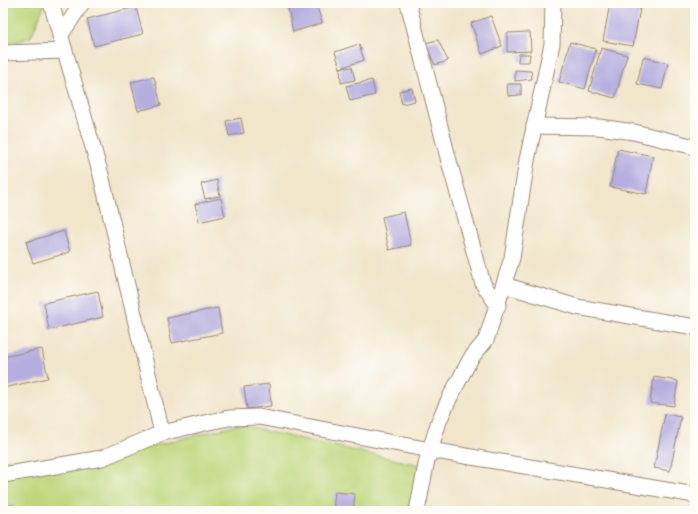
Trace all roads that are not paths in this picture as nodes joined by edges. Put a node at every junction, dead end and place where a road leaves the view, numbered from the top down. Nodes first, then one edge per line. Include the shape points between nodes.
1 (51, 3) edge
2 (82, 3) edge
3 (408, 3) edge
4 (553, 3) edge
5 (60, 36) junction
6 (65, 50) junction
7 (3, 53) edge
8 (534, 126) junction
9 (695, 146) edge
10 (504, 285) junction
11 (498, 306) junction
12 (695, 327) edge
13 (162, 433) junction
14 (430, 450) junction
15 (3, 475) edge
16 (695, 495) edge
17 (417, 511) edge

1 - 5 street
2 - 5 street
3 - 11 street via 483,284
4 - 8 street via 552,44
5 - 6 street
6 - 7 street
6 - 13 street via 101,175
8 - 9 street via 599,127
8 - 10 street via 512,258
10 - 11 street
10 - 12 street via 577,307
11 - 14 street via 486,340 471,358 450,398
13 - 14 street via 229,418 259,418
13 - 15 street via 102,458
14 - 16 street
14 - 17 street

